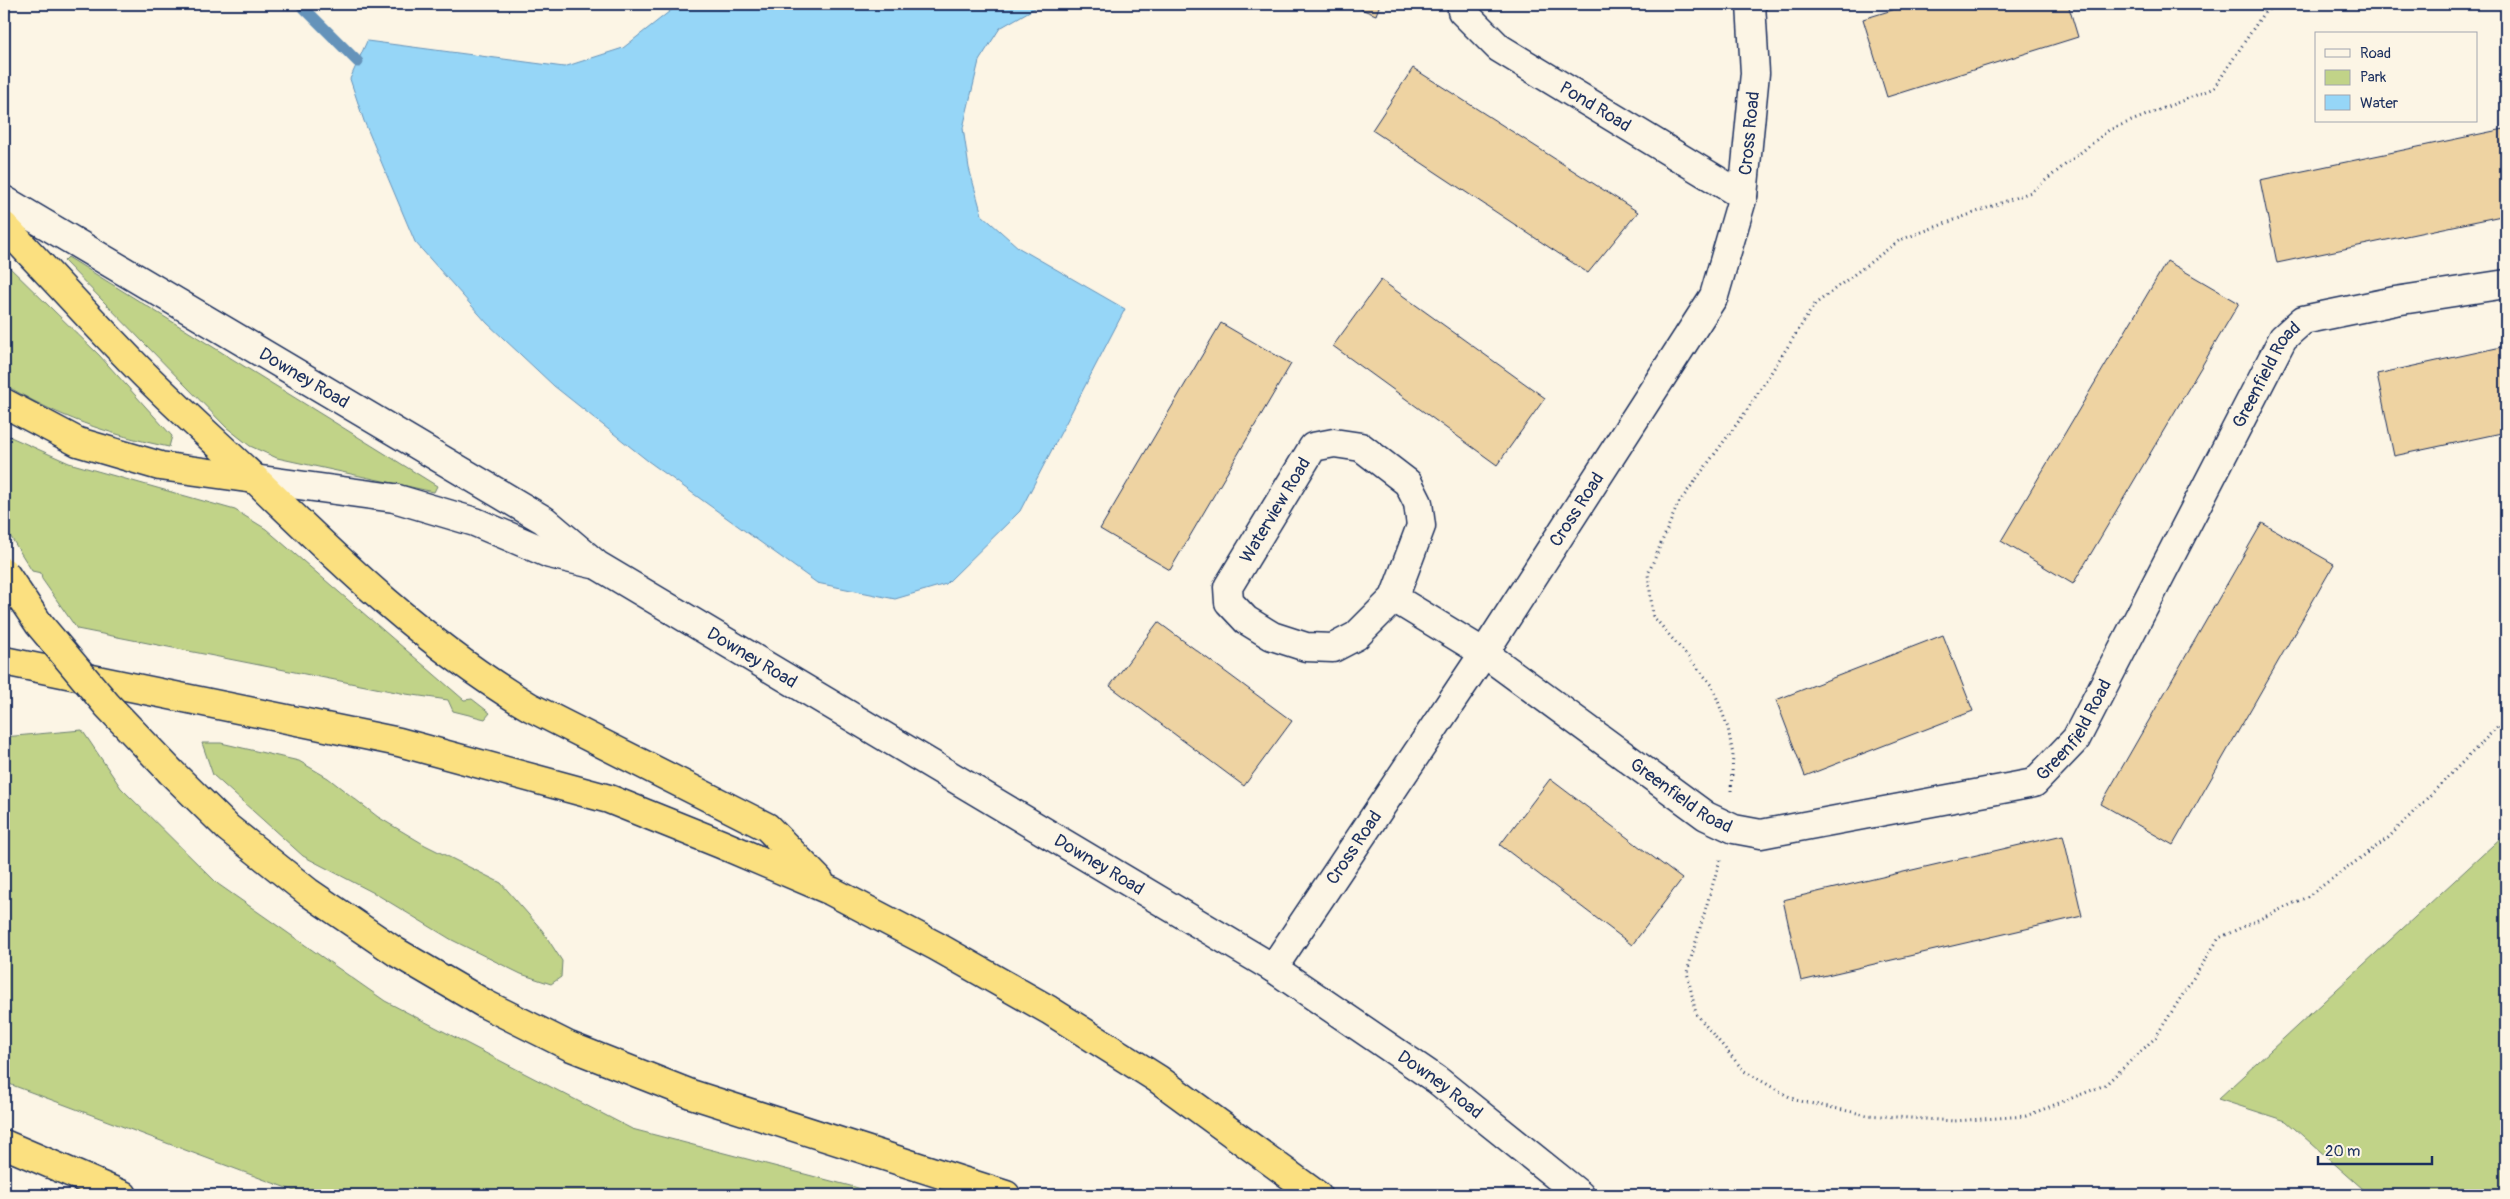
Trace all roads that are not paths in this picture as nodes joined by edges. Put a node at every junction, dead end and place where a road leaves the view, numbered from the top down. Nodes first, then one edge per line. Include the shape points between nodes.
1 (1462, 4) edge
2 (1751, 4) edge
3 (1743, 196) junction
4 (4, 200) edge
5 (4, 226) edge
6 (2506, 284) edge
7 (4, 403) edge
8 (254, 479) junction
9 (597, 565) junction
10 (4, 572) edge
11 (1394, 598) junction
12 (1484, 653) junction
13 (4, 661) edge
14 (831, 891) junction
15 (1273, 968) junction
16 (4, 1144) edge
17 (123, 1195) edge
18 (1006, 1195) edge
19 (1317, 1195) edge
20 (1580, 1195) edge

1 - 3 street, Pond Road via 1462,11 1499,48
2 - 3 street, Cross Road via 1756,73
3 - 12 street, Cross Road via 1714,296
4 - 9 street, Downey Road via 544,520
5 - 8 highway via 136,366
6 - 12 street, Greenfield Road via 2395,301 2303,320 2284,338 2076,739 2034,783 1761,834 1730,827 1706,816
7 - 8 highway via 78,442 160,466
8 - 9 street, Downey Road via 394,498 475,522 550,554
8 - 14 highway via 378,595 492,684 530,707 766,827
9 - 15 street, Downey Road
10 - 18 highway, bridge via 38,624 107,705 228,828 308,892 396,952 484,1004 569,1046 691,1094
11 - 11 street, Waterview Road via 1421,526 1418,503 1408,483 1361,447 1334,443 1313,447 1228,587 1228,602 1246,620 1272,636 1306,647 1333,648 1356,636
11 - 12 street
12 - 15 street, Cross Road
13 - 14 highway via 399,742 504,770 608,799
14 - 19 highway via 1049,1010 1158,1079
15 - 20 street, Downey Road via 1437,1080
16 - 17 highway

